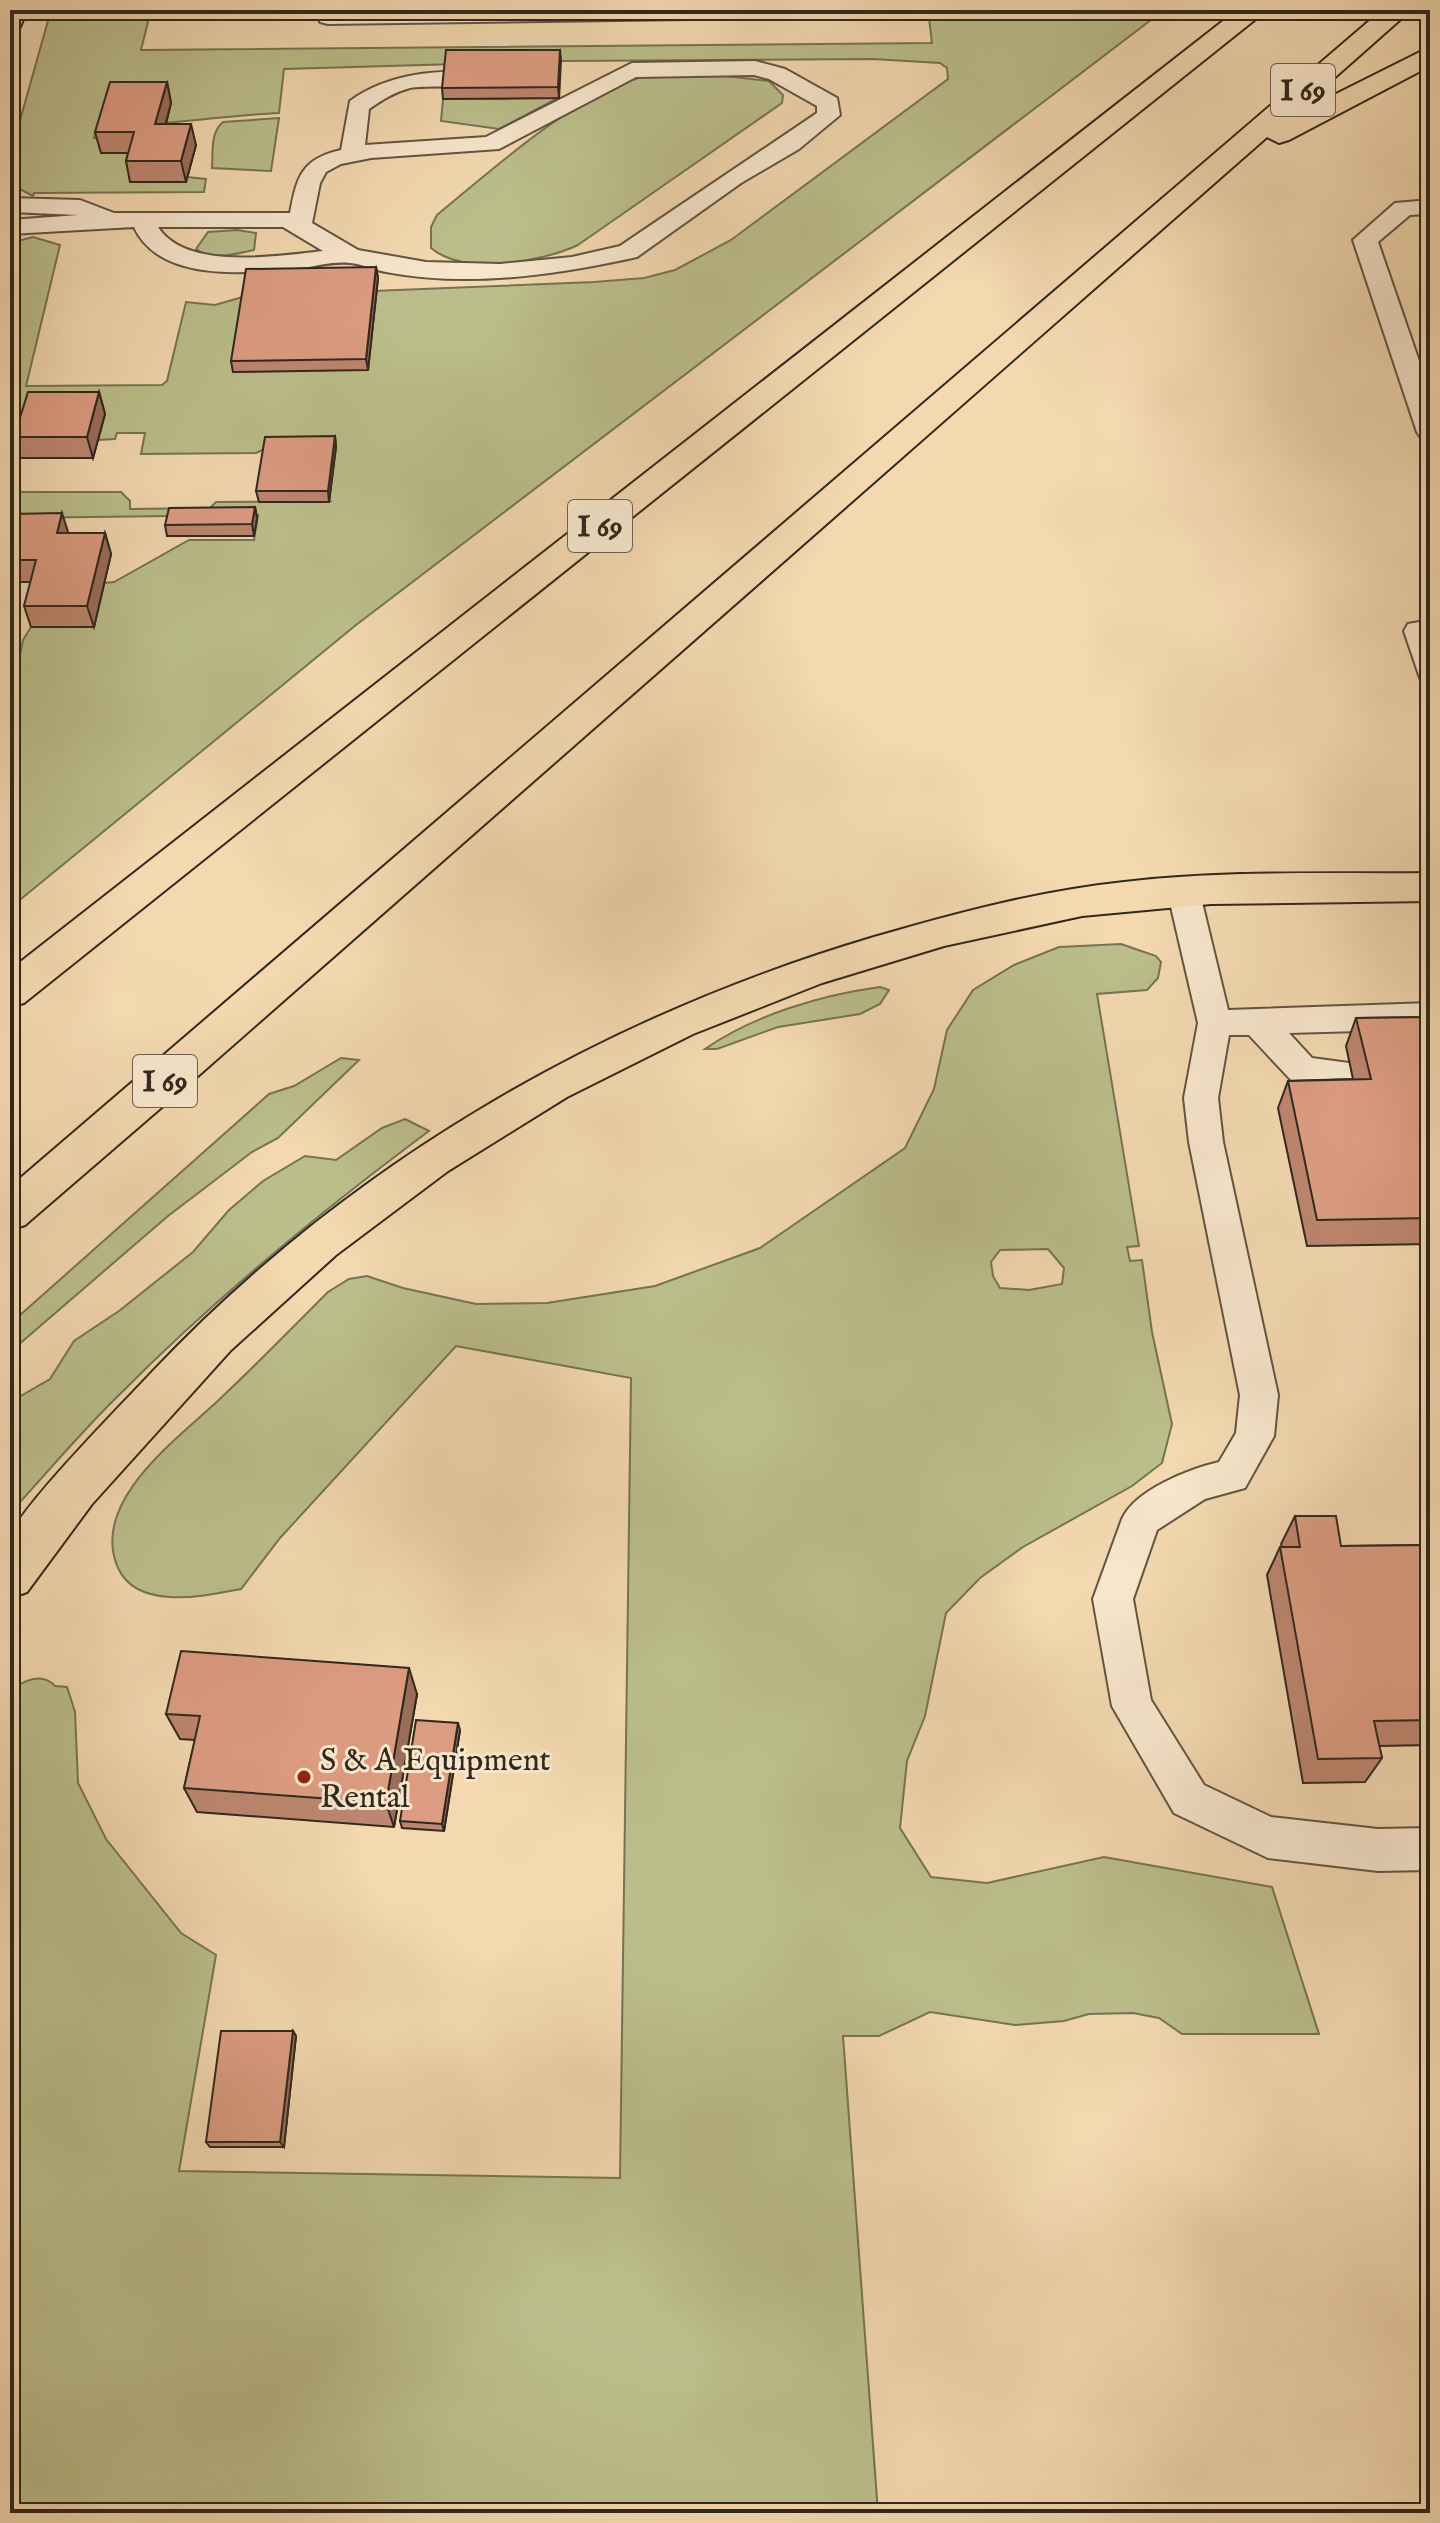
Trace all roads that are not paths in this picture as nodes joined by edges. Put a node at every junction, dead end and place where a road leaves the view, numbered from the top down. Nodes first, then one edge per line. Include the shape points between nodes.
1 (14, 10) edge
2 (329, 10) edge
3 (832, 10) edge
4 (1216, 10) edge
5 (1254, 10) edge
6 (1398, 10) edge
7 (10, 21) edge
8 (1430, 55) edge
9 (1190, 61) junction
10 (516, 78) edge
11 (575, 78) dead end
12 (602, 83) junction
13 (352, 153) junction
14 (1209, 171) junction
15 (10, 205) edge
16 (1430, 207) edge
17 (143, 219) junction
18 (110, 220) junction
19 (299, 226) junction
20 (10, 227) edge
21 (349, 255) junction
22 (1430, 432) edge
23 (1430, 630) edge
24 (1430, 671) edge
25 (1430, 887) edge
26 (1184, 894) junction
27 (10, 992) edge
28 (1430, 1016) edge
29 (1257, 1021) junction
30 (1215, 1023) junction
31 (1352, 1074) dead end
32 (10, 1212) edge
33 (10, 1576) edge
34 (1430, 1849) edge

1 - 7 main road
2 - 3 lane via 328,17
4 - 9 main road
5 - 9 main road, I 69
6 - 14 main road, I 69
8 - 14 main road
9 - 27 main road, I 69
10 - 13 lane via 393,83 358,106
11 - 12 lane
12 - 13 lane via 491,144
12 - 21 lane via 632,70 755,68 829,103 828,115 628,252 500,271 413,268
13 - 19 lane via 316,168
14 - 32 main road, I 69 via 321,949
15 - 18 lane via 80,207
16 - 22 lane via 1404,208 1365,240
17 - 18 lane
17 - 19 lane via 253,218 288,220
17 - 21 lane via 151,237 186,258 308,270
18 - 20 lane
19 - 21 lane
23 - 24 lane via 1418,631
25 - 26 main road
26 - 30 lane
26 - 33 main road via 1087,901 1024,913 921,936 800,973 688,1017 516,1105 352,1218 256,1298 154,1398
28 - 29 lane
29 - 30 lane
29 - 31 lane via 1303,1071
30 - 34 lane via 1201,1098 1259,1395 1255,1436 1231,1476 1196,1484 1141,1519 1113,1599 1132,1706 1189,1799 1268,1837 1378,1850

